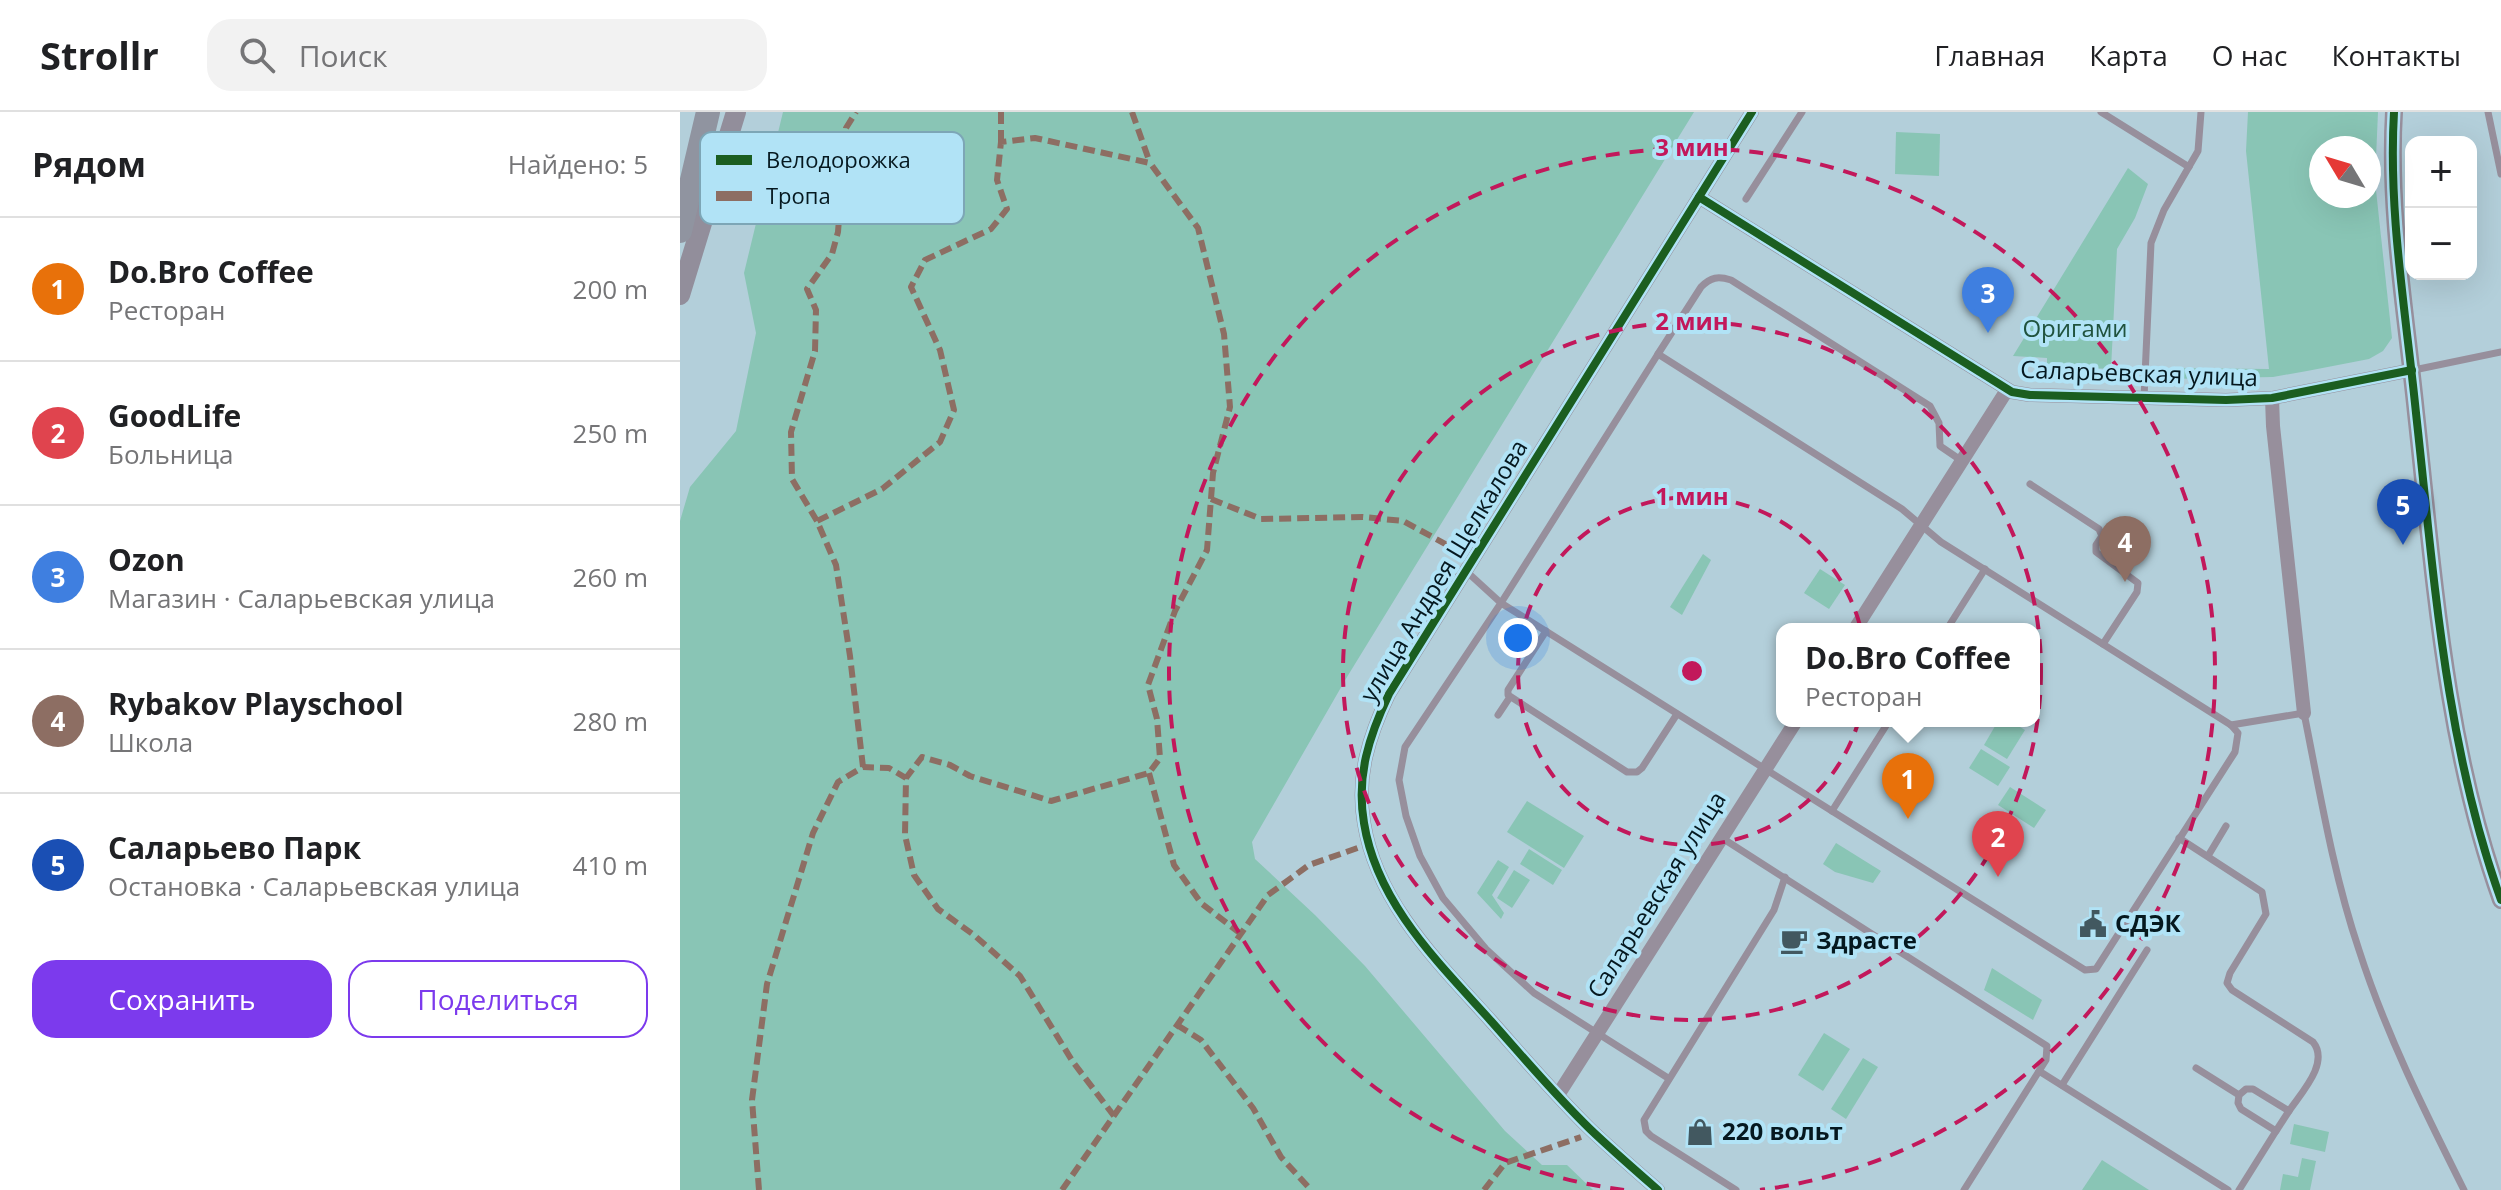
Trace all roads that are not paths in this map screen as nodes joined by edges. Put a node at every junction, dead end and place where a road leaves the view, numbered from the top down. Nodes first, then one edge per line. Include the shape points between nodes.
1 (708, 112) edge
2 (736, 112) edge
3 (1752, 112) edge
4 (1802, 112) edge
5 (2101, 112) edge
6 (2201, 112) edge
7 (2394, 112) edge
8 (2488, 112) edge
9 (2114, 115) edge
10 (703, 132) edge
11 (730, 132) edge
12 (700, 146) edge
13 (2189, 167) junction
14 (2501, 174) edge
15 (1699, 197) junction
16 (1746, 199) dead end
17 (702, 224) edge
18 (680, 231) edge
19 (680, 295) edge
20 (2501, 352) edge
21 (1658, 354) junction
22 (2412, 370) junction
23 (2007, 390) junction
24 (2144, 398) junction
25 (2272, 398) junction
26 (1962, 461) junction
27 (2030, 484) dead end
28 (1921, 525) junction
29 (1985, 569) junction
30 (1466, 571) junction
31 (1501, 603) junction
32 (1859, 623) edge
33 (1951, 623) edge
34 (1546, 631) junction
35 (2103, 644) junction
36 (1510, 697) junction
37 (2304, 713) junction
38 (1677, 714) junction
39 (1498, 715) dead end
40 (2231, 725) junction
41 (1792, 727) edge
42 (1885, 727) edge
43 (1765, 770) junction
44 (1832, 811) junction
45 (2226, 826) dead end
46 (1722, 838) junction
47 (2179, 838) junction
48 (2208, 856) junction
49 (1785, 877) junction
50 (2501, 900) edge
51 (2147, 950) dead end
52 (1598, 1033) junction
53 (2196, 1068) dead end
54 (2039, 1071) junction
55 (1668, 1078) junction
56 (2062, 1085) junction
57 (1558, 1095) junction
58 (2239, 1095) junction
59 (2289, 1111) junction
60 (2276, 1131) junction
61 (1658, 1190) edge
62 (1736, 1190) edge
63 (1964, 1190) edge
64 (2228, 1190) edge
65 (2239, 1190) edge
66 (2464, 1190) edge

1 - 10 highway
2 - 11 main road
3 - 15 street, улица Андрея Щелкалова
4 - 16 lane
5 - 9 lane
6 - 13 lane via 2199,148
7 - 22 street via 2394,192
8 - 14 lane
9 - 13 lane
12 - 18 highway
13 - 24 lane via 2151,243
15 - 23 street
15 - 30 street, улица Андрея Щелкалова
17 - 19 main road
20 - 22 lane
21 - 26 lane via 1701,287 1709,279 1731,280 1930,406 1939,423 1940,446
21 - 28 lane
21 - 31 lane
22 - 25 street, Саларьевская улица
22 - 50 street via 2456,732 2473,811
23 - 24 street, Саларьевская улица
23 - 26 street, Саларьевская улица
24 - 25 street, Саларьевская улица
25 - 37 street
26 - 28 street, Саларьевская улица
27 - 35 lane via 2099,529 2096,552 2138,583
28 - 29 lane
28 - 32 street, Саларьевская улица
29 - 33 lane
29 - 35 lane
30 - 31 lane
30 - 57 street, улица Андрея Щелкалова via 1372,729 1361,794 1364,824 1392,902 1427,950
31 - 34 lane
31 - 52 lane via 1405,747 1399,780 1406,816 1443,898 1486,949 1534,993
34 - 36 lane via 1508,690
34 - 38 lane
35 - 40 lane
36 - 38 lane via 1632,773 1642,768
36 - 39 lane
37 - 40 lane
37 - 66 lane via 2333,861 2359,951 2390,1035
38 - 43 lane
40 - 47 lane via 2239,739 2235,752
41 - 43 street, Саларьевская улица
42 - 44 lane
43 - 44 lane
43 - 46 street, Саларьевская улица
44 - 47 lane via 2085,970 2096,969
45 - 48 lane
46 - 49 lane
46 - 52 street, Саларьевская улица
47 - 48 lane
48 - 59 lane via 2260,889 2267,907 2228,986 2319,1050 2318,1064
49 - 54 lane via 2041,1039 2049,1054
49 - 55 lane via 1774,910
51 - 56 lane
52 - 55 lane
52 - 57 street, Саларьевская улица
53 - 58 lane
54 - 56 lane
54 - 63 lane
55 - 62 lane via 1647,1112 1646,1131
56 - 64 lane
57 - 61 street, улица Андрея Щелкалова
58 - 59 lane via 2253,1089
58 - 60 lane via 2241,1109
59 - 60 lane
60 - 65 lane

